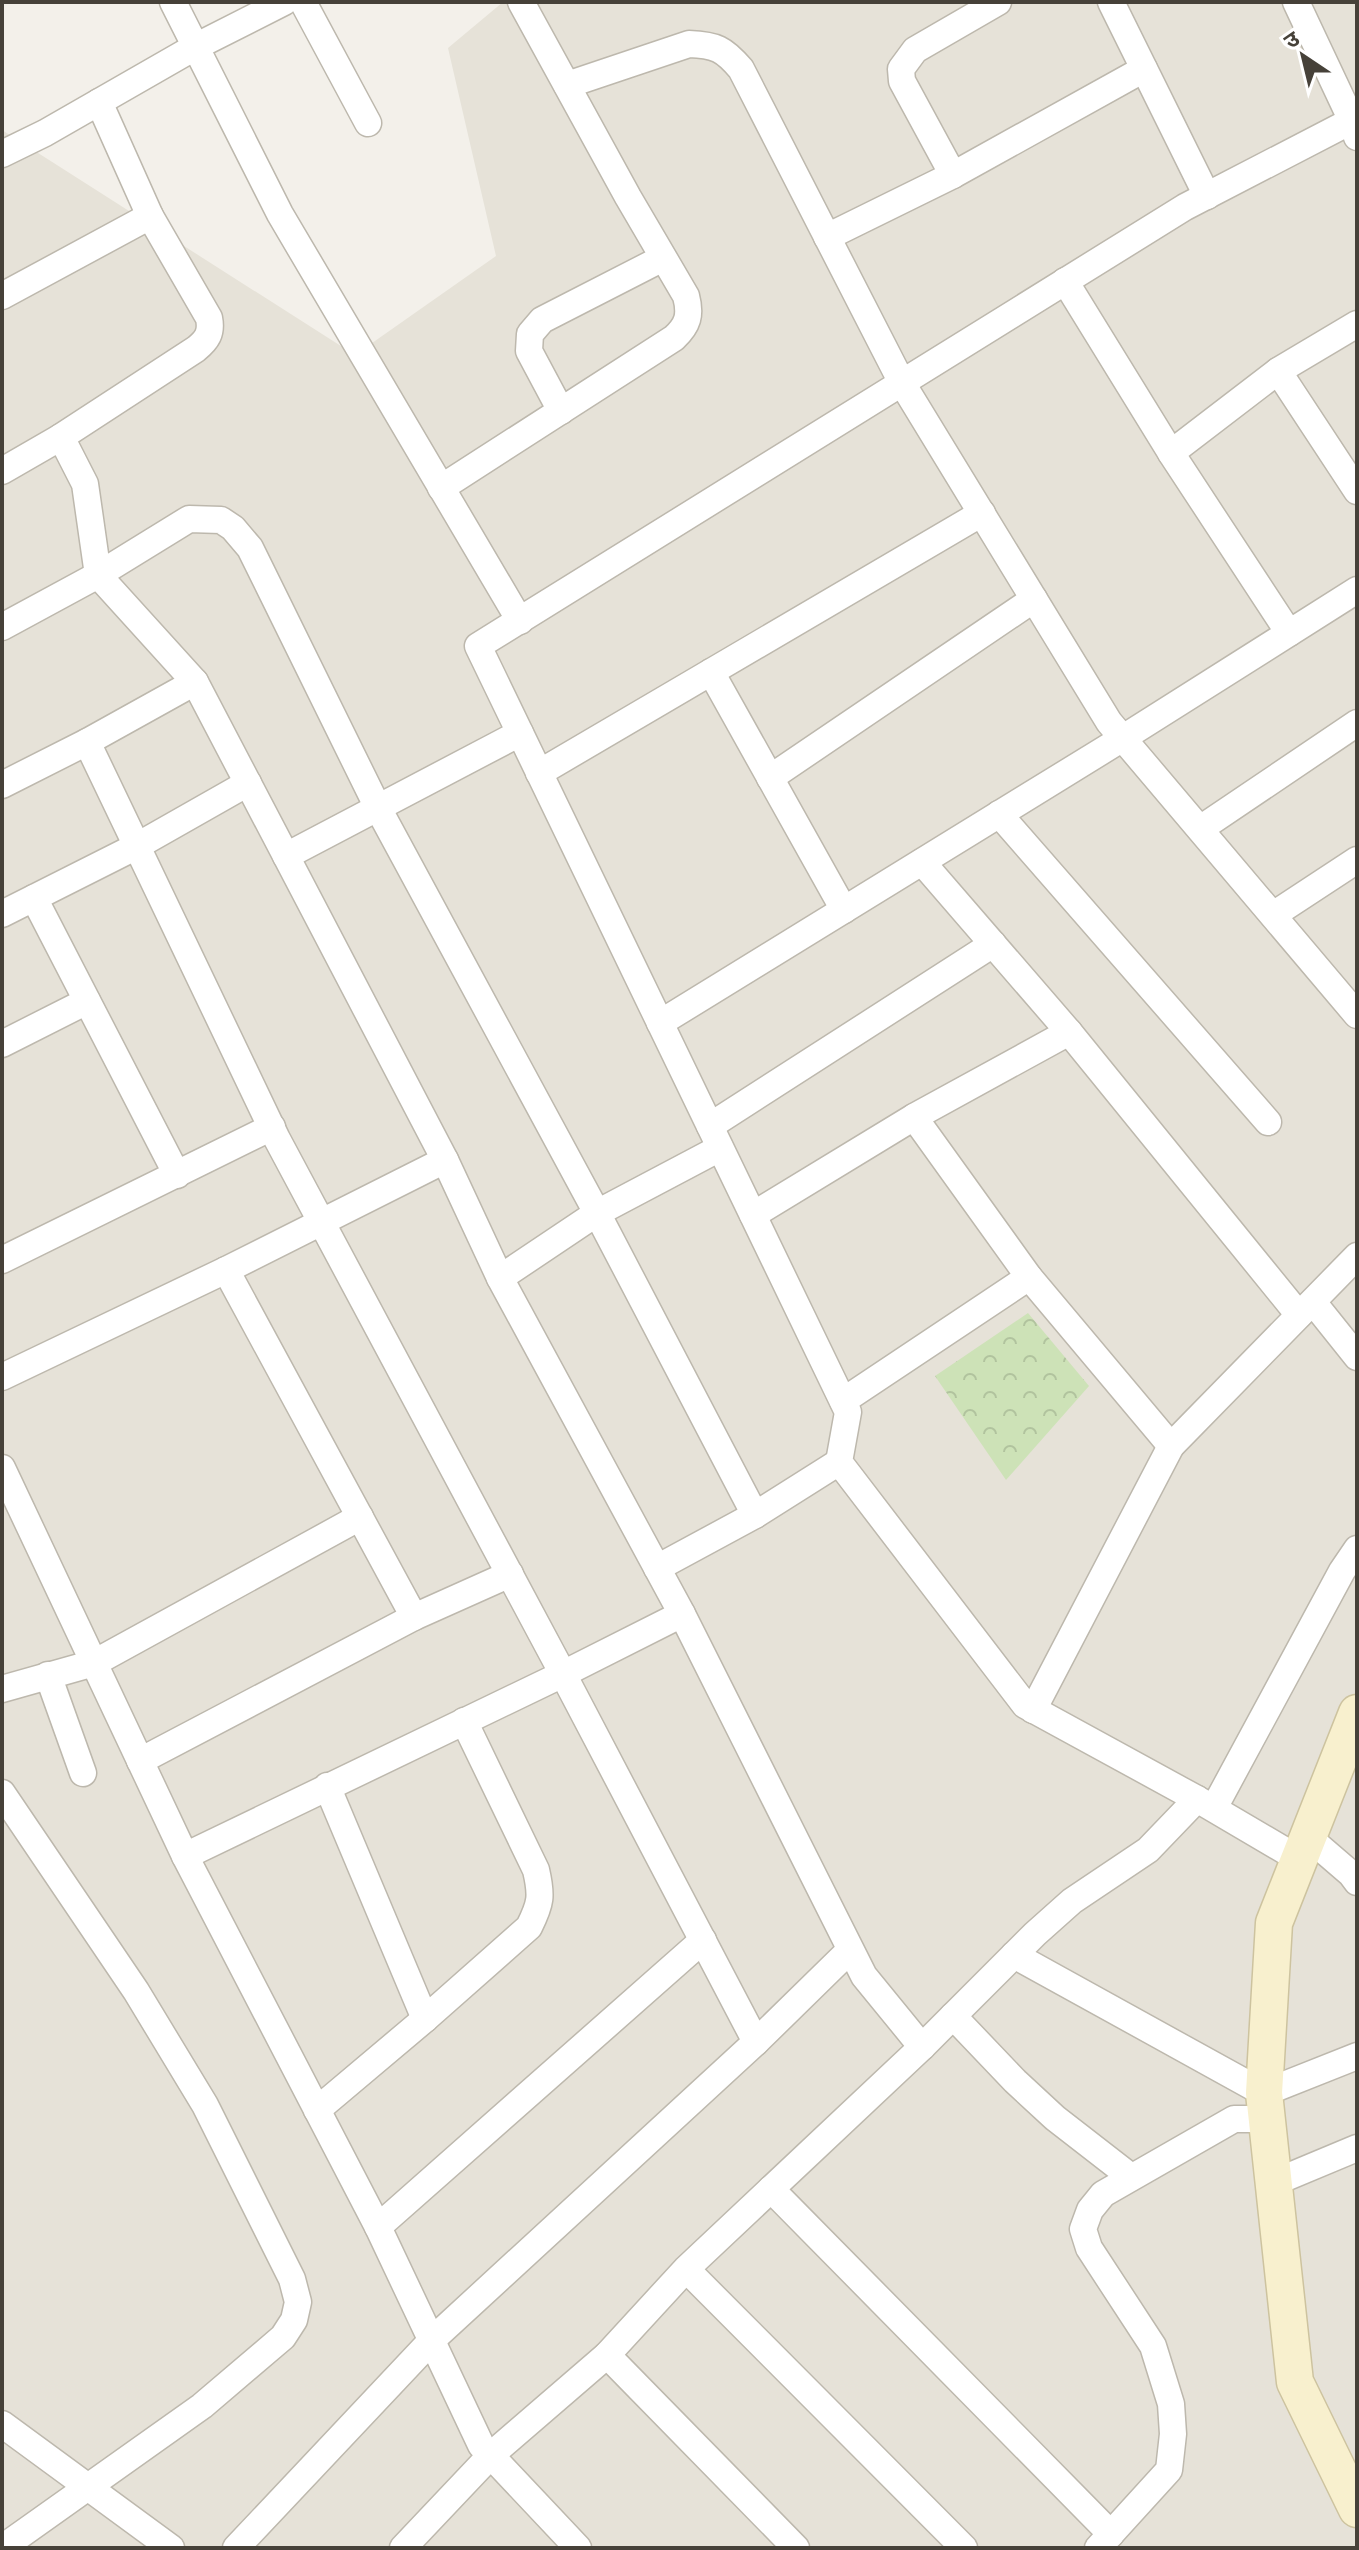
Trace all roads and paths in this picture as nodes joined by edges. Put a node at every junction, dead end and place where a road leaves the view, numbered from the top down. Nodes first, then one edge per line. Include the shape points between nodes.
1 (173, 2) edge
2 (284, 2) edge
3 (303, 2) edge
4 (521, 2) edge
5 (998, 2) edge
6 (1111, 2) edge
7 (1296, 2) edge
8 (195, 47) junction
9 (1144, 69) junction
10 (567, 85) junction
11 (99, 102) junction
12 (368, 123) dead end
13 (1355, 126) edge
14 (2, 154) edge
15 (953, 175) junction
16 (1207, 196) junction
17 (150, 216) junction
18 (827, 237) junction
19 (663, 258) junction
20 (1065, 281) junction
21 (2, 296) edge
22 (1357, 324) edge
23 (1278, 371) junction
24 (902, 383) junction
25 (561, 411) junction
26 (61, 437) junction
27 (1171, 453) junction
28 (6, 460) edge
29 (441, 488) junction
30 (1357, 491) edge
31 (982, 513) junction
32 (98, 575) junction
33 (1357, 590) edge
34 (1034, 599) junction
35 (520, 621) junction
36 (2, 627) edge
37 (1289, 633) junction
38 (711, 672) junction
39 (195, 682) junction
40 (1357, 723) edge
41 (520, 733) junction
42 (1123, 738) junction
43 (87, 742) junction
44 (539, 773) junction
45 (770, 778) junction
46 (248, 783) junction
47 (2, 785) edge
48 (378, 808) junction
49 (999, 814) junction
50 (1200, 829) junction
51 (137, 846) junction
52 (286, 856) junction
53 (1357, 860) edge
54 (922, 862) junction
55 (34, 898) junction
56 (844, 910) junction
57 (2, 914) edge
58 (1273, 915) junction
59 (993, 944) junction
60 (87, 1001) junction
61 (1357, 1015) edge
62 (660, 1023) junction
63 (1069, 1032) junction
64 (2, 1044) edge
65 (914, 1117) junction
66 (1268, 1122) dead end
67 (272, 1127) junction
68 (715, 1137) junction
69 (445, 1160) junction
70 (177, 1175) junction
71 (597, 1213) junction
72 (753, 1215) junction
73 (322, 1222) junction
74 (1357, 1256) edge
75 (2, 1260) edge
76 (226, 1270) junction
77 (1029, 1277) junction
78 (500, 1278) junction
79 (1306, 1309) junction
80 (1357, 1357) edge
81 (2, 1377) edge
82 (843, 1401) junction
83 (1171, 1446) junction
84 (839, 1462) junction
85 (2, 1468) edge
86 (755, 1515) junction
87 (360, 1517) junction
88 (1357, 1549) edge
89 (657, 1568) junction
90 (510, 1574) junction
91 (682, 1614) junction
92 (414, 1617) junction
93 (94, 1663) junction
94 (563, 1674) junction
95 (48, 1675) junction
96 (2, 1689) edge
97 (1033, 1710) junction
98 (1357, 1713) edge
99 (464, 1721) junction
100 (140, 1761) junction
101 (83, 1773) dead end
102 (327, 1786) junction
103 (2, 1793) edge
104 (1205, 1804) junction
105 (1304, 1848) junction
106 (185, 1856) junction
107 (1357, 1882) edge
108 (703, 1940) junction
109 (850, 1950) junction
110 (1014, 1955) junction
111 (953, 2016) junction
112 (425, 2019) junction
113 (756, 2042) junction
114 (922, 2047) junction
115 (1357, 2056) edge
116 (1265, 2106) junction
117 (317, 2110) junction
118 (1357, 2148) edge
119 (1131, 2177) junction
120 (1273, 2183) junction
121 (771, 2189) junction
122 (378, 2227) junction
123 (687, 2270) junction
124 (432, 2340) junction
125 (607, 2355) junction
126 (2, 2424) edge
127 (491, 2455) junction
128 (89, 2487) junction
129 (1357, 2509) edge
130 (1105, 2541) edge
131 (2, 2548) edge
132 (171, 2548) edge
133 (236, 2548) edge
134 (403, 2548) edge
135 (578, 2548) edge
136 (796, 2548) edge
137 (964, 2548) edge

1 - 8 street
2 - 8 street
3 - 12 street
4 - 10 street
5 - 15 street via 915,50 901,69 902,81
6 - 9 street
7 - 13 street
8 - 11 street
8 - 29 street via 280,214
9 - 15 street
9 - 16 street
10 - 18 street via 689,44 726,52 741,69
10 - 19 street
11 - 14 street
11 - 17 street
13 - 16 street
15 - 18 street
16 - 20 street
17 - 21 street
17 - 26 street via 209,318 209,335 196,349
18 - 24 street
19 - 25 street via 690,310 683,330
19 - 25 street via 542,320 530,334 529,351
20 - 24 street
20 - 27 street
22 - 23 street
23 - 27 street
23 - 30 street
24 - 31 street
24 - 35 street
25 - 29 street
26 - 28 street
26 - 32 street via 85,484
27 - 37 street
29 - 35 street
31 - 34 street
31 - 38 street
32 - 36 street
32 - 39 street
32 - 48 street via 189,519 221,520 233,528 250,548
33 - 37 street
34 - 42 street
34 - 45 street
35 - 41 street via 478,646
37 - 42 street
38 - 44 street
38 - 45 street
39 - 43 street
39 - 46 street
40 - 50 street
41 - 44 street
41 - 48 street
42 - 49 street
42 - 50 street
43 - 47 street
43 - 51 street
44 - 62 street
45 - 56 street
46 - 51 street
46 - 52 street
48 - 52 street
48 - 71 street
49 - 54 street
49 - 66 street
50 - 58 street
51 - 55 street
51 - 67 street
52 - 69 street
53 - 58 street
54 - 56 street
54 - 59 street
55 - 57 street
55 - 60 street
56 - 62 street
58 - 61 street
59 - 63 street
59 - 68 street
60 - 64 street
60 - 70 street
62 - 68 street
63 - 65 street
63 - 79 street
65 - 72 street
65 - 77 street
67 - 70 street
67 - 73 street
68 - 71 street
68 - 72 street
69 - 73 street
69 - 78 street
70 - 75 street
71 - 78 street
71 - 86 street
72 - 82 street
73 - 76 street
73 - 90 street
74 - 79 street
76 - 81 street
76 - 87 street
77 - 82 street
77 - 83 street
78 - 89 street
79 - 80 street
79 - 83 street
82 - 84 street via 848,1412
83 - 97 street
84 - 86 street
84 - 97 street
85 - 93 street
86 - 89 street
87 - 92 street
87 - 93 street
88 - 104 street
89 - 91 street
90 - 92 street
90 - 94 street
91 - 94 street
91 - 109 street
92 - 100 street
93 - 95 street
93 - 100 street
94 - 99 street
94 - 108 street
95 - 96 street
95 - 101 street
97 - 104 street
98 - 105 main road
99 - 102 street
99 - 112 street via 536,1870 542,1893 529,1927
100 - 106 street
102 - 106 street
102 - 112 street
103 - 128 street via 136,1991 205,2105 292,2279 298,2302 283,2337 202,2406
104 - 105 street
104 - 110 street via 1072,1901
105 - 107 street
105 - 116 main road via 1274,1923
106 - 117 street
108 - 113 street
108 - 122 street
109 - 113 street
109 - 114 street via 864,1976
110 - 111 street
110 - 116 street
111 - 114 street
111 - 119 street via 1055,2118
112 - 117 street
113 - 124 street
114 - 121 street
115 - 116 street
116 - 119 street
116 - 120 main road
117 - 122 street
118 - 120 street
119 - 130 street via 1103,2194 1083,2229 1089,2248 1153,2346 1171,2404 1173,2434 1169,2470
120 - 129 main road via 1295,2382
121 - 123 street
121 - 130 street
122 - 124 street
123 - 125 street
123 - 137 street
124 - 127 street via 481,2445
124 - 133 street
125 - 127 street
125 - 136 street
126 - 128 street
127 - 134 street
127 - 135 street
128 - 131 street
128 - 132 street

